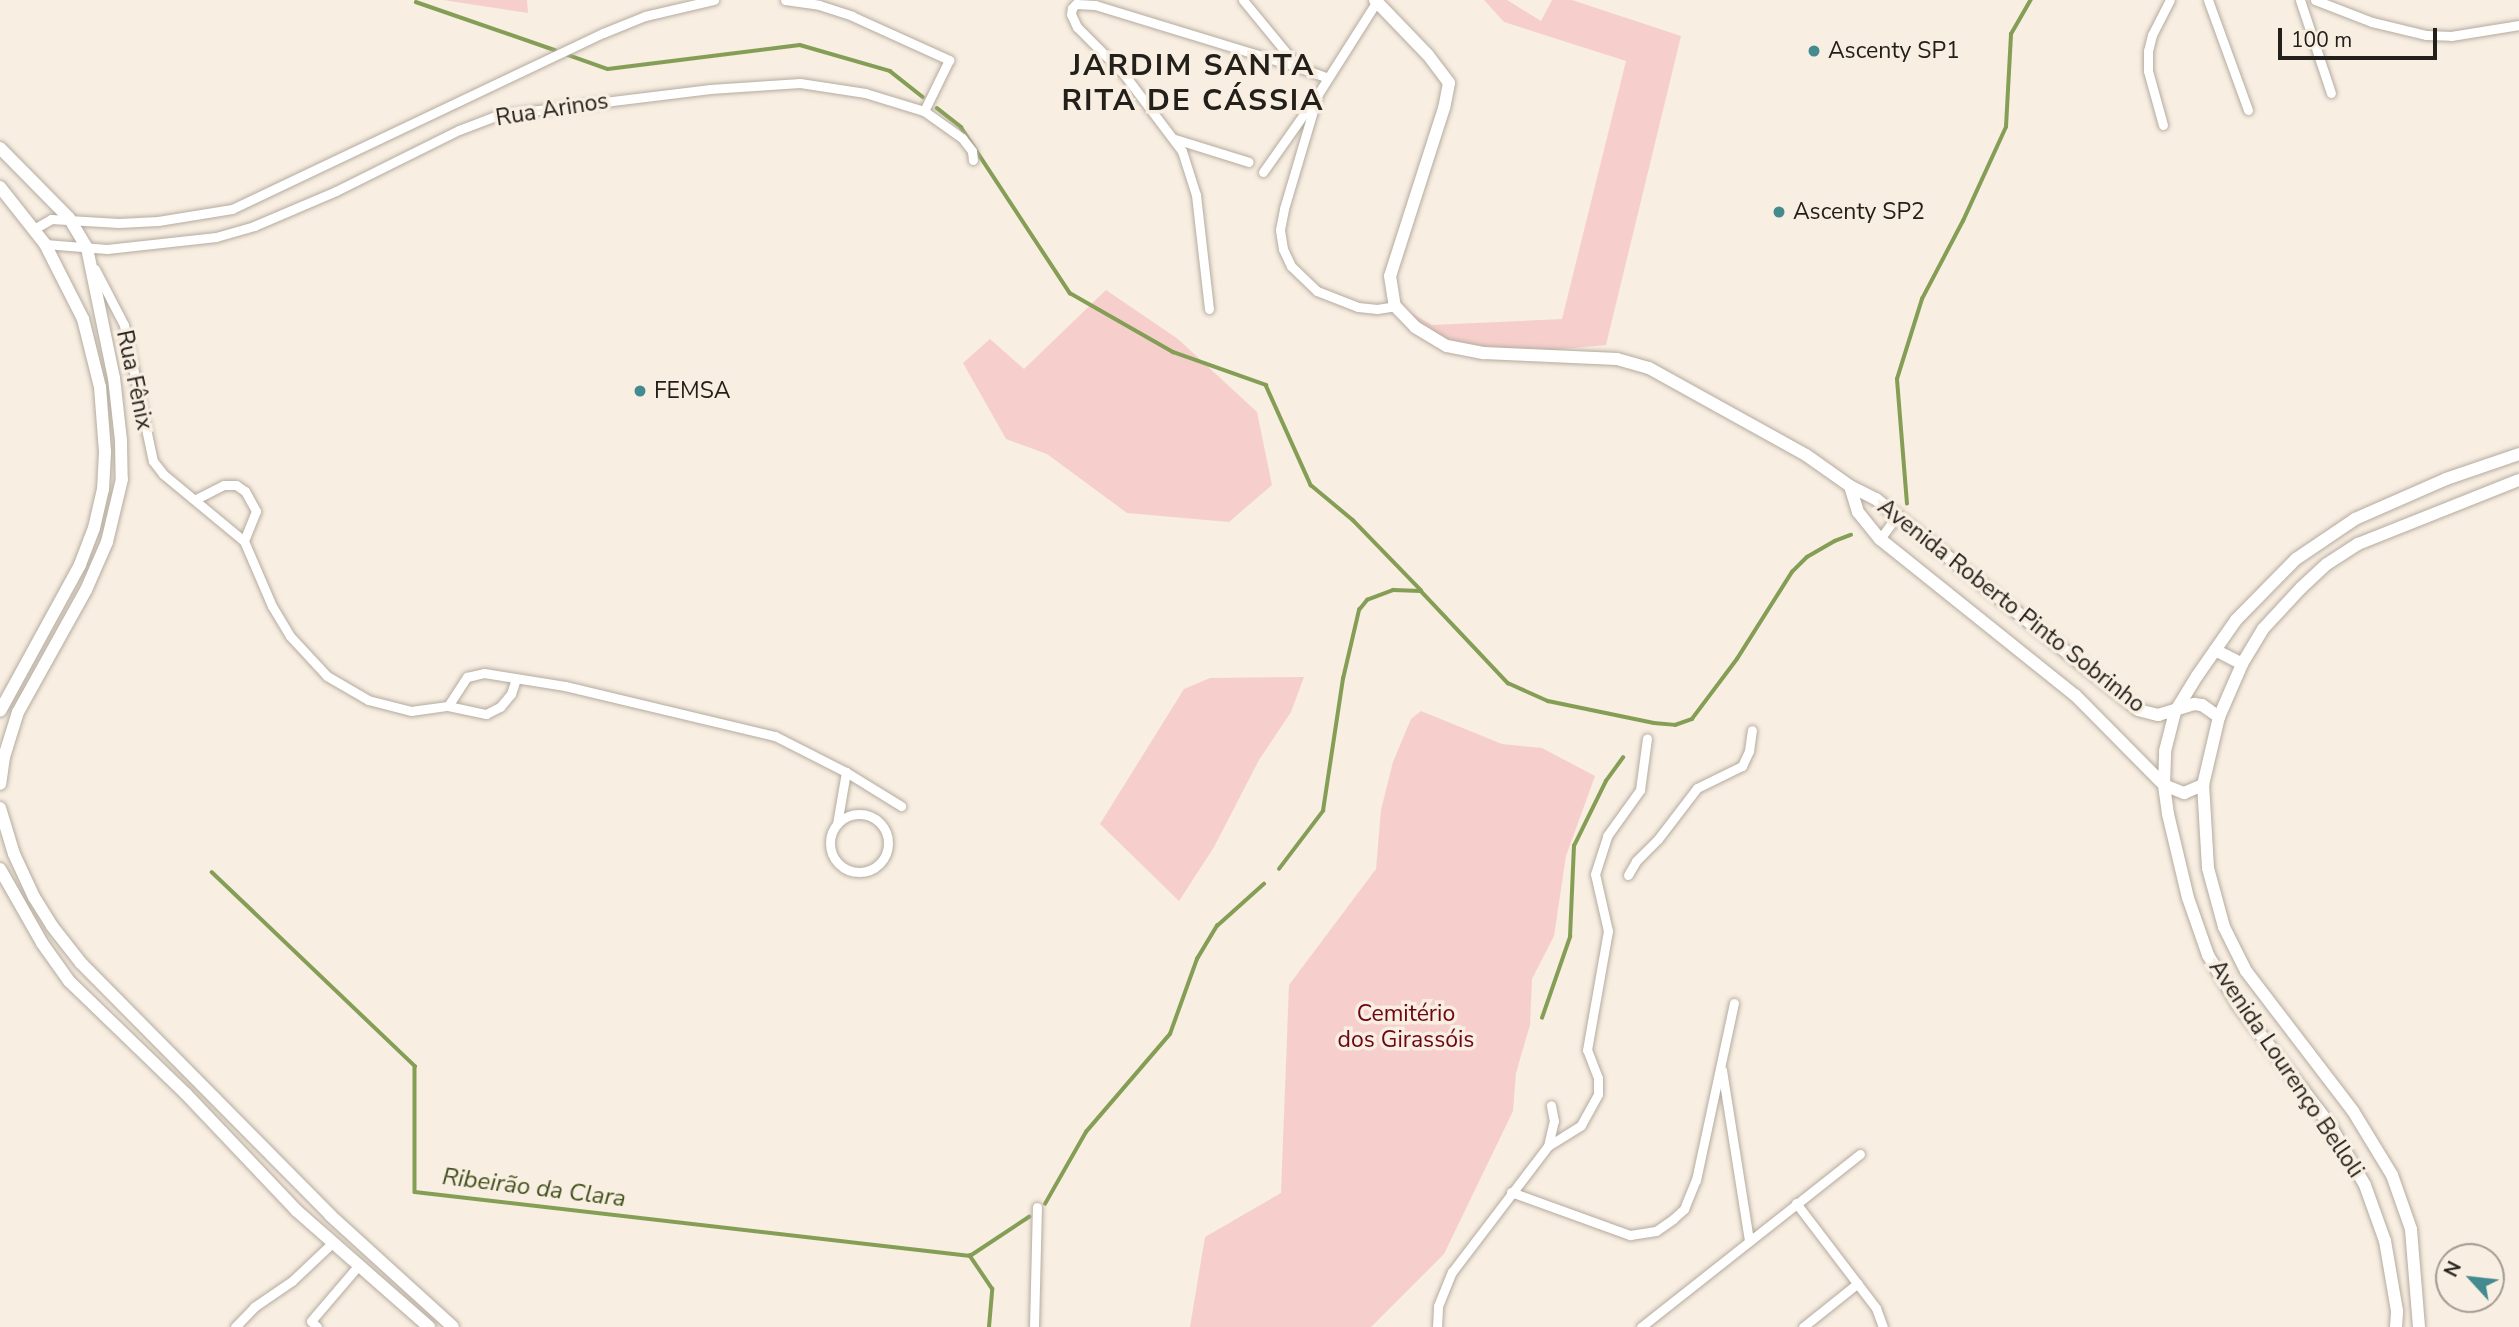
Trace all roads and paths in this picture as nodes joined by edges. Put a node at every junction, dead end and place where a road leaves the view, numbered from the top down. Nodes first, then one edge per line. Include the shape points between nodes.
1 (714, 0) edge
2 (785, 0) edge
3 (1243, 0) edge
4 (2169, 0) edge
5 (2208, 0) edge
6 (2300, 0) edge
7 (2315, 0) edge
8 (1376, 1) edge
9 (2519, 24) edge
10 (1298, 67) junction
11 (1326, 77) junction
12 (2331, 93) dead end
13 (1318, 94) junction
14 (2248, 110) dead end
15 (924, 111) junction
16 (2163, 125) dead end
17 (1175, 139) junction
18 (0, 148) edge
19 (973, 160) dead end
20 (1250, 162) dead end
21 (1263, 172) dead end
22 (0, 187) edge
23 (69, 218) junction
24 (34, 229) junction
25 (45, 244) junction
26 (87, 248) junction
27 (1395, 306) junction
28 (1209, 309) dead end
29 (2519, 454) edge
30 (2519, 480) edge
31 (1850, 486) junction
32 (195, 499) junction
33 (1897, 516) junction
34 (1880, 539) junction
35 (244, 541) junction
36 (2215, 650) junction
37 (2242, 664) junction
38 (516, 679) junction
39 (448, 706) junction
40 (0, 711) edge
41 (2175, 712) junction
42 (2219, 718) junction
43 (1752, 730) dead end
44 (1647, 738) dead end
45 (846, 772) junction
46 (0, 784) edge
47 (2164, 785) junction
48 (2203, 785) junction
49 (901, 806) dead end
50 (0, 808) edge
51 (837, 824) junction
52 (0, 869) edge
53 (1628, 875) dead end
54 (1734, 1003) dead end
55 (1721, 1063) junction
56 (1551, 1105) dead end
57 (1548, 1146) junction
58 (1860, 1154) dead end
59 (1511, 1192) junction
60 (1796, 1203) junction
61 (1037, 1207) dead end
62 (1749, 1241) junction
63 (332, 1243) junction
64 (358, 1266) junction
65 (1858, 1283) junction
66 (236, 1327) edge
67 (317, 1327) edge
68 (429, 1327) edge
69 (453, 1327) edge
70 (1034, 1327) edge
71 (1437, 1327) edge
72 (1641, 1327) edge
73 (1803, 1327) edge
74 (1883, 1327) edge
75 (2396, 1327) edge
76 (2419, 1327) edge

1 - 23 street, Rua Arinos via 645,16 603,33 232,209 158,221
2 - 15 street via 852,16 949,60
3 - 10 street
4 - 16 street via 2148,51 2148,71
5 - 14 street
6 - 12 street
7 - 9 street via 2426,35 2451,36
8 - 11 street
8 - 27 street via 1449,83 1391,276
10 - 11 street
10 - 17 street via 1095,5 1076,4 1072,20 1123,73
11 - 13 street
13 - 21 street
13 - 27 street via 1284,209 1283,248 1291,267 1317,291 1358,307 1377,310
15 - 19 street, Rua Arinos via 962,138 972,150
15 - 26 street, Rua Arinos via 865,93 800,83 527,109 459,130 254,226 178,243
17 - 20 street
17 - 28 street via 1196,195
18 - 23 street
22 - 24 street
23 - 24 street, Rua Arinos via 51,219
23 - 26 street
24 - 25 street
25 - 26 street, Rua Arinos
25 - 40 street via 73,293 90,340 100,387 103,489 80,565
26 - 32 street, Rua Fênix via 124,325 153,461
26 - 46 street via 114,378 122,479 107,542 86,590 18,712
27 - 31 street, Avenida Roberto Pinto Sobrinho via 1415,327 1447,346 1494,354 1634,362 1806,455
29 - 36 street, Avenida Lourenço Belloli via 2446,479 2329,535 2264,589
30 - 37 street, Avenida Lourenço Belloli via 2358,544 2327,564 2276,612
31 - 33 street, Avenida Roberto Pinto Sobrinho
31 - 34 street, Avenida Roberto Pinto Sobrinho via 1858,512
32 - 35 street, Rua Fênix
32 - 35 street via 224,485 245,491 256,511
33 - 34 street
33 - 41 street, Avenida Roberto Pinto Sobrinho via 2128,704 2147,714
34 - 47 street, Avenida Roberto Pinto Sobrinho via 2076,695
35 - 39 street, Rua Fênix via 290,636 327,676 390,707 428,710
36 - 37 street
36 - 41 street, Avenida Lourenço Belloli
37 - 42 street, Avenida Lourenço Belloli
38 - 39 street via 484,673 467,677
38 - 39 street, Rua Fênix via 500,707 486,714
38 - 45 street via 753,729
41 - 42 street, Avenida Roberto Pinto Sobrinho via 2202,705
41 - 47 street, Avenida Lourenço Belloli via 2165,751
42 - 48 street, Avenida Lourenço Belloli
43 - 53 street via 1742,766 1697,788
44 - 57 street via 1640,790 1606,836 1595,873 1608,931 1588,1038 1598,1094 1581,1125
45 - 49 street
45 - 51 street
47 - 48 street via 2184,793
47 - 75 street, Avenida Lourenço Belloli via 2188,898 2208,955 2238,1004 2330,1125 2354,1162 2377,1212 2392,1274
48 - 76 street, Avenida Lourenço Belloli via 2207,868 2224,927 2246,971 2353,1111 2392,1175 2411,1229
50 - 69 street via 34,897 80,963 345,1229
51 - 51 street via 830,842 841,866 866,871 881,862 888,844 874,818 855,814
52 - 63 street via 69,981
54 - 55 street
55 - 59 street via 1691,1195 1673,1219 1656,1231 1630,1235
55 - 62 street
56 - 57 street via 1554,1121
57 - 59 street
58 - 60 street
59 - 71 street via 1452,1272 1438,1306
60 - 62 street
60 - 65 street
61 - 70 street
62 - 72 street
63 - 64 street
63 - 66 street
64 - 67 street via 311,1321
64 - 68 street
65 - 73 street
65 - 74 street

